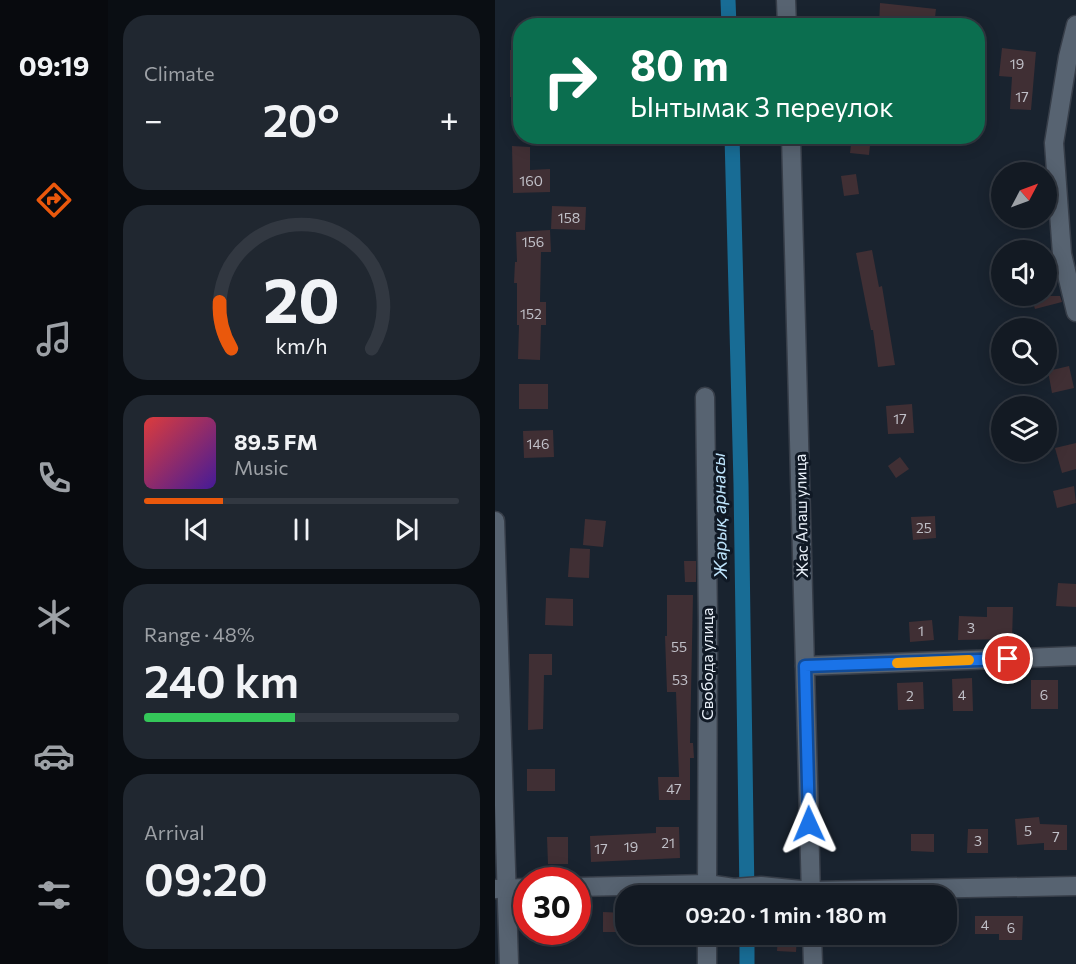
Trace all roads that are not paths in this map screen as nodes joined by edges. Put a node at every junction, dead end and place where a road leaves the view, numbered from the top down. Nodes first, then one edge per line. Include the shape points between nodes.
1 (786, 0) edge
2 (787, 18) edge
3 (1076, 25) edge
4 (791, 144) edge
5 (1076, 312) edge
6 (705, 397) dead end
7 (495, 521) edge
8 (1076, 656) edge
9 (805, 666) junction
10 (707, 885) edge
11 (811, 885) edge
12 (1076, 886) edge
13 (591, 887) edge
14 (615, 888) edge
15 (501, 889) edge
16 (957, 889) edge
17 (707, 945) edge
18 (812, 945) edge
19 (509, 964) edge
20 (707, 964) edge
21 (813, 964) edge

1 - 2 street
3 - 5 street via 1054,143 1062,254
4 - 9 street, Жас Алаш улица
6 - 10 street, Свобода улица
7 - 15 street
8 - 9 street
9 - 11 street, Жас Алаш улица
12 - 16 street
13 - 14 street
15 - 19 street
17 - 20 street
18 - 21 street

